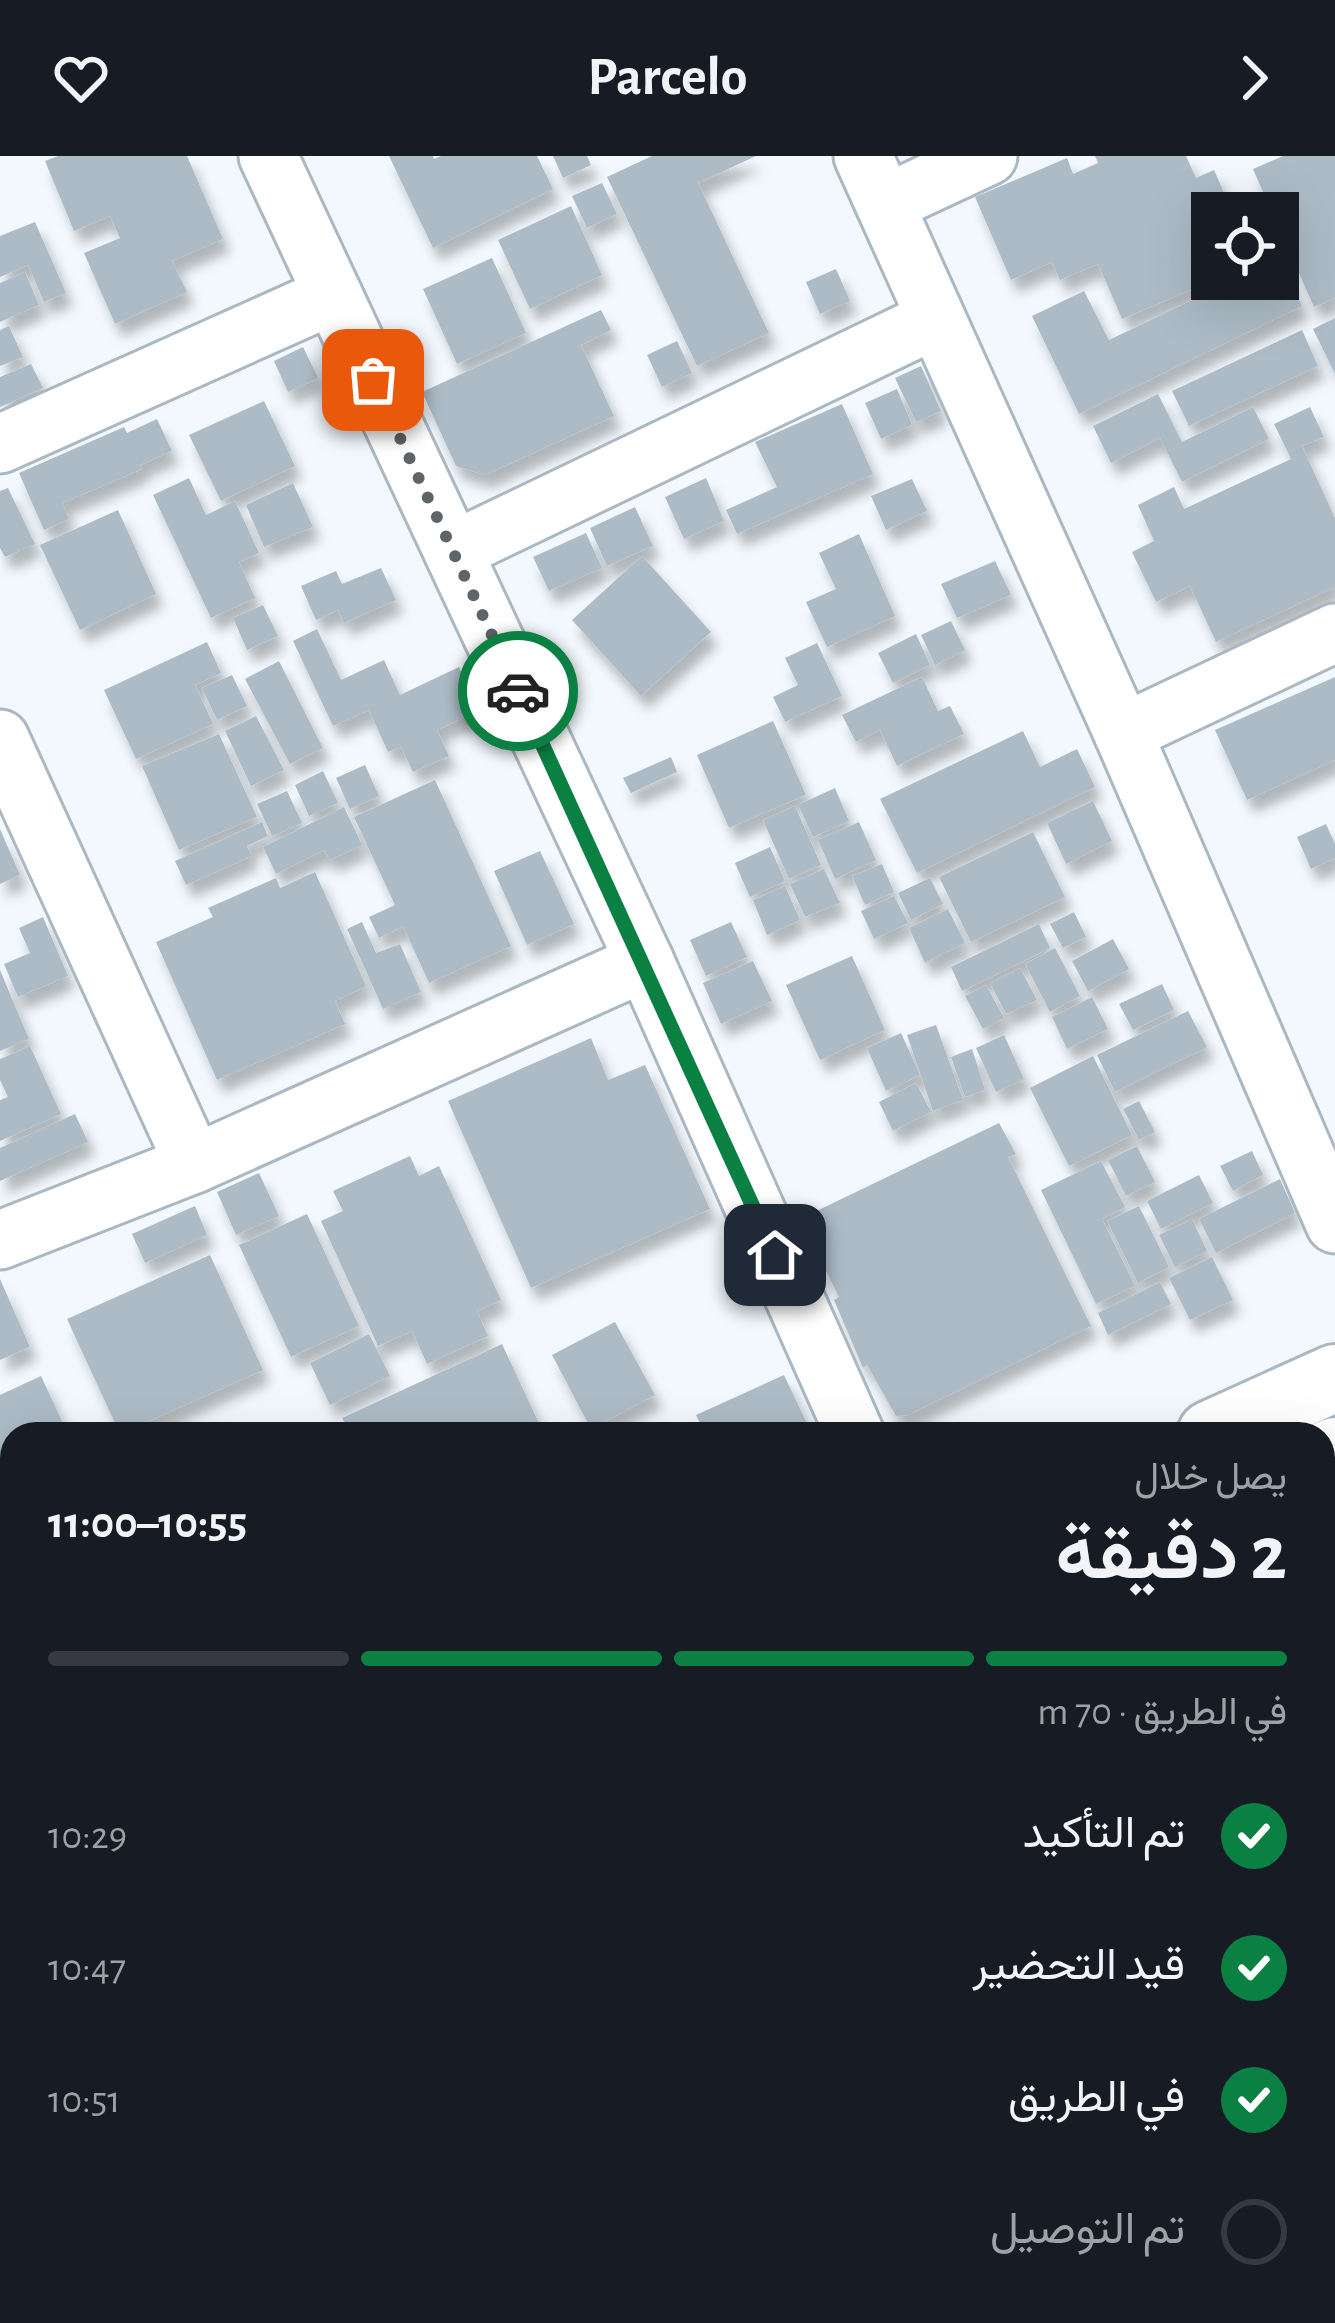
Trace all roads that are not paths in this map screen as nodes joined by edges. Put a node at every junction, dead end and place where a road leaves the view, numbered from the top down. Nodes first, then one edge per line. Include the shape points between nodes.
1 (268, 156) edge
2 (988, 156) edge
3 (874, 180) edge
4 (333, 295) junction
5 (936, 319) junction
6 (0, 444) edge
7 (453, 551) junction
8 (1335, 633) edge
9 (1123, 733) junction
10 (0, 739) edge
11 (645, 962) junction
12 (194, 1164) junction
13 (1335, 1224) edge
14 (0, 1240) edge
15 (1335, 1378) edge
16 (850, 1422) edge
17 (1238, 1422) edge

1 - 4 street
2 - 3 street
3 - 5 street
4 - 6 street
4 - 7 street
5 - 7 street
5 - 9 street
7 - 11 street
8 - 9 street
9 - 13 street
10 - 12 street
11 - 12 street
11 - 16 street
12 - 14 street
15 - 17 main road

